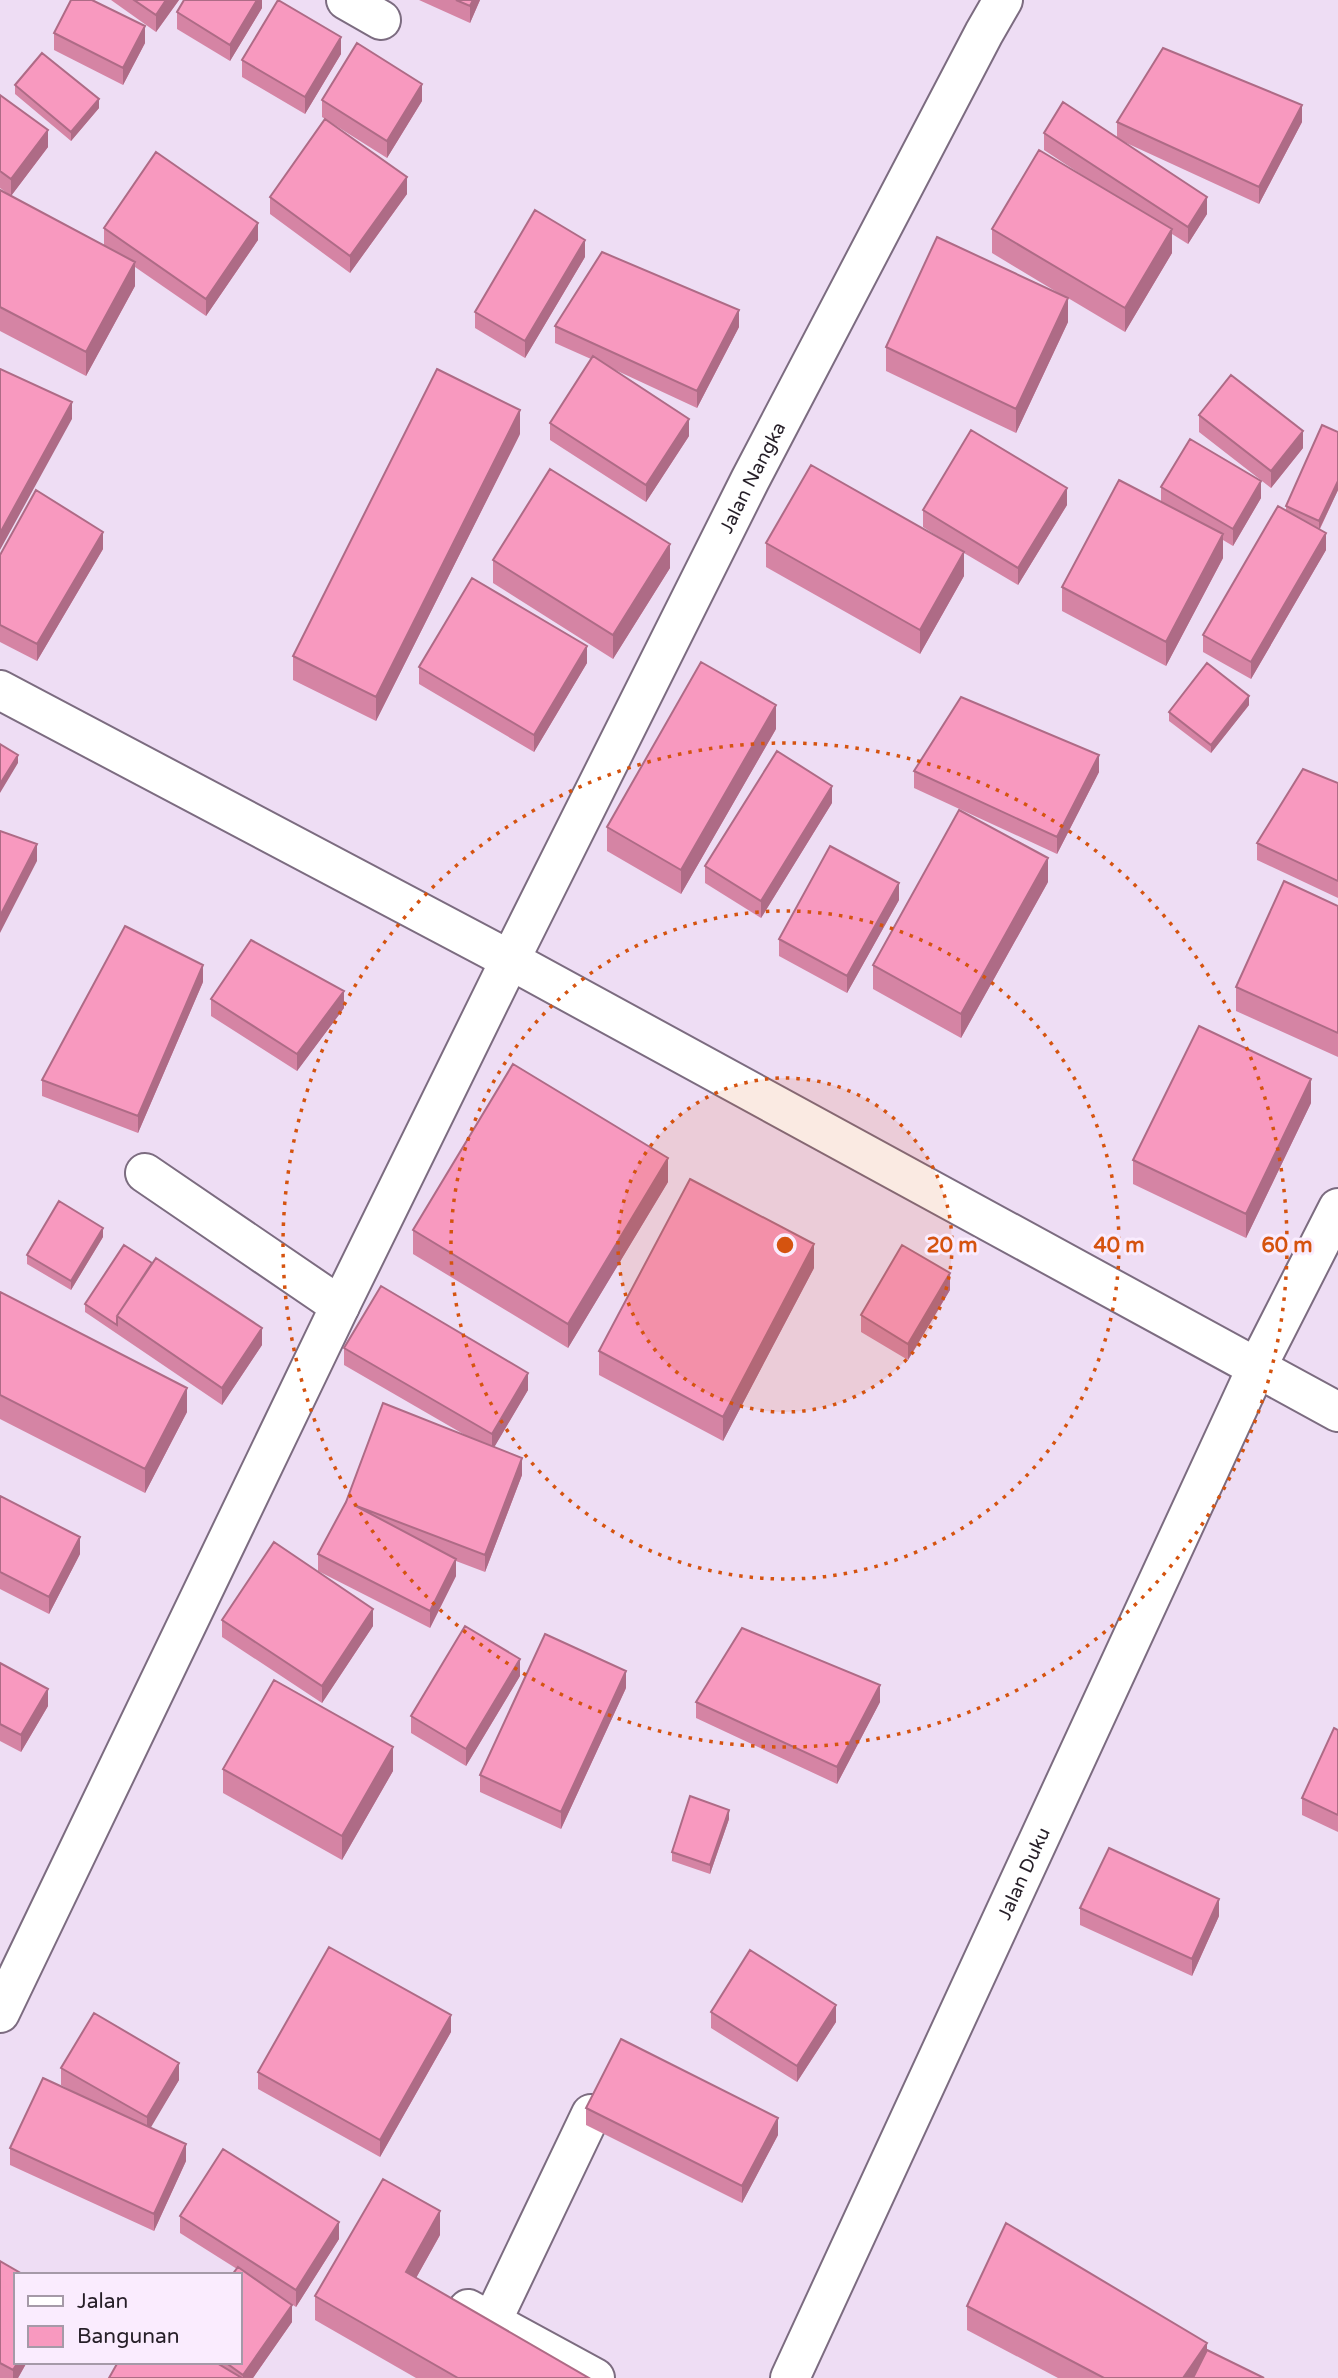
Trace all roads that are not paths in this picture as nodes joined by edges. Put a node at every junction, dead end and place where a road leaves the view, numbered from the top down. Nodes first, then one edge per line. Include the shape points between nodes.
1 (346, 0) edge
2 (1003, 0) edge
3 (381, 20) dead end
4 (0, 690) edge
5 (510, 960) junction
6 (145, 1173) dead end
7 (1338, 1208) edge
8 (340, 1306) junction
9 (1257, 1367) junction
10 (1338, 1412) edge
11 (0, 2013) edge
12 (591, 2114) edge
13 (450, 2299) edge
14 (492, 2321) junction
15 (596, 2378) edge
16 (790, 2378) edge

1 - 3 street
2 - 5 street, Jalan Nangka via 750,480
4 - 5 street
5 - 8 street, Jalan Nangka
5 - 9 street
6 - 8 street
7 - 9 street, Jalan Duku
8 - 11 street, Jalan Nangka
9 - 10 street
9 - 16 street, Jalan Duku
12 - 14 street
13 - 14 street
14 - 15 street

